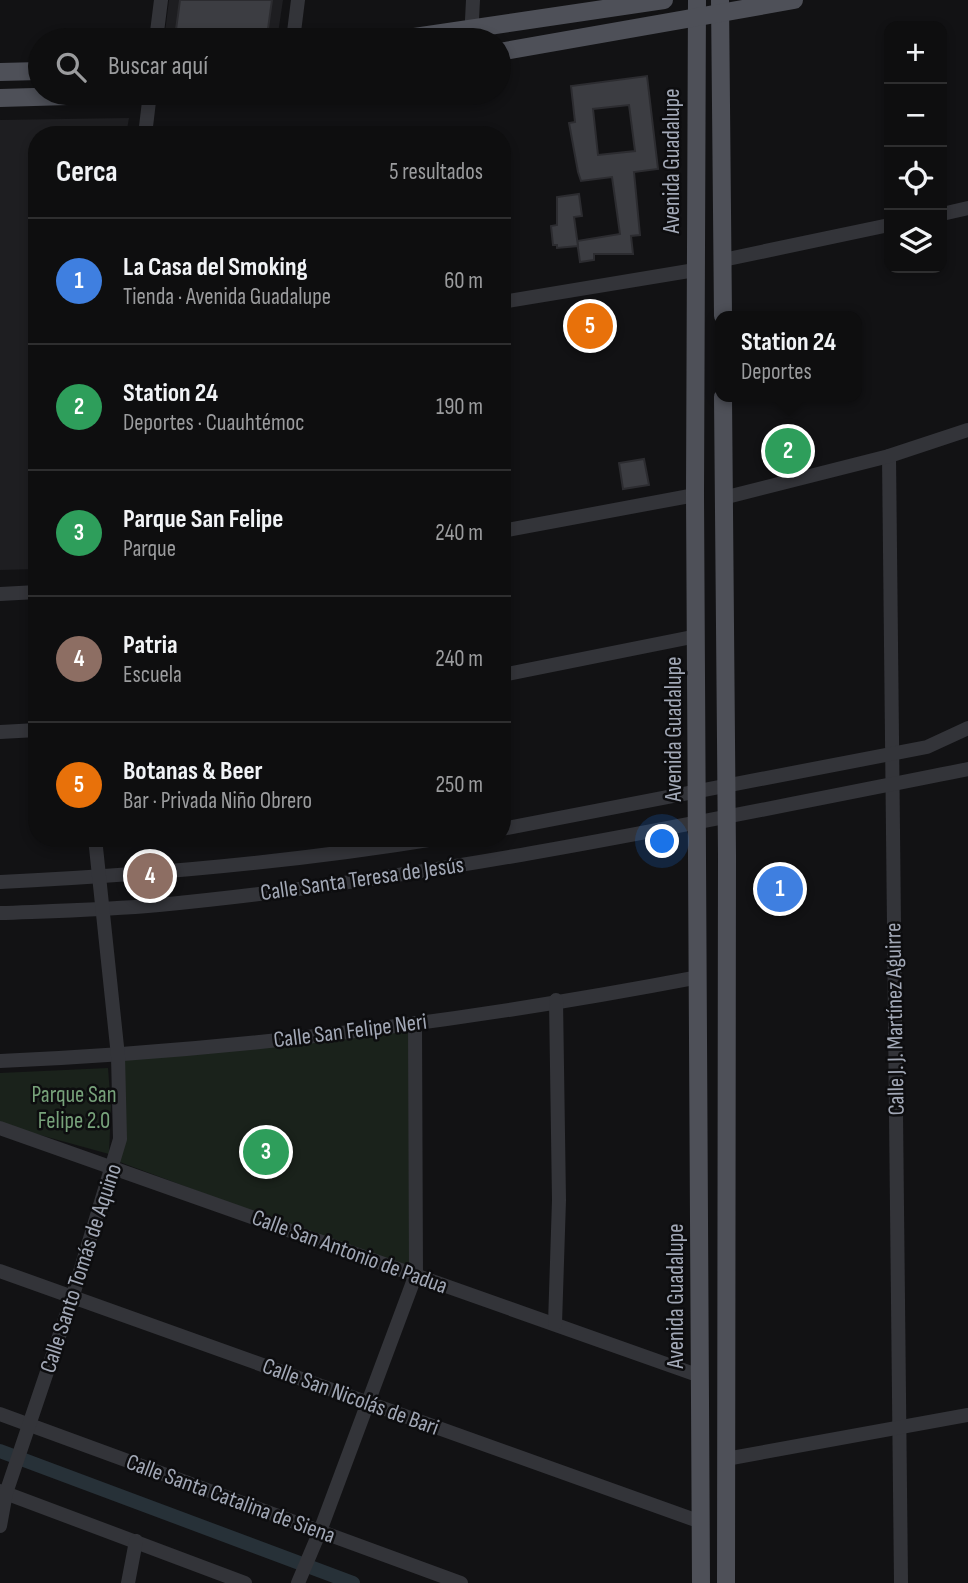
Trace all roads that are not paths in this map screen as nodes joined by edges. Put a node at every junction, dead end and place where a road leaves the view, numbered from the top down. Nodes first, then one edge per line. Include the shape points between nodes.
1 (161, 0) edge
2 (298, 0) edge
3 (472, 0) edge
4 (664, 0) edge
5 (697, 0) edge
6 (794, 0) edge
7 (720, 7) edge
8 (697, 19) junction
9 (158, 28) edge
10 (294, 28) edge
11 (471, 28) edge
12 (511, 29) edge
13 (511, 50) edge
14 (28, 71) edge
15 (0, 72) edge
16 (28, 97) edge
17 (0, 98) edge
18 (149, 105) edge
19 (146, 126) edge
20 (968, 208) edge
21 (947, 213) edge
22 (884, 226) edge
23 (723, 260) junction
24 (695, 270) junction
25 (511, 301) edge
26 (723, 311) edge
27 (723, 402) edge
28 (968, 430) edge
29 (888, 456) junction
30 (695, 495) junction
31 (723, 498) junction
32 (511, 529) edge
33 (28, 592) edge
34 (0, 594) edge
35 (697, 636) junction
36 (511, 673) edge
37 (968, 728) edge
38 (28, 730) edge
39 (0, 732) edge
40 (891, 753) junction
41 (968, 769) edge
42 (891, 784) junction
43 (726, 786) junction
44 (699, 793) junction
45 (726, 817) junction
46 (698, 822) junction
47 (511, 827) edge
48 (96, 847) edge
49 (386, 847) edge
50 (99, 877) junction
51 (0, 882) edge
52 (102, 908) junction
53 (0, 914) edge
54 (699, 977) junction
55 (556, 1000) junction
56 (415, 1023) junction
57 (118, 1056) junction
58 (0, 1061) edge
59 (0, 1128) edge
60 (114, 1167) junction
61 (0, 1271) edge
62 (416, 1274) junction
63 (73, 1295) junction
64 (555, 1324) junction
65 (700, 1377) junction
66 (368, 1402) junction
67 (0, 1414) edge
68 (968, 1415) edge
69 (29, 1424) junction
70 (898, 1428) junction
71 (726, 1459) junction
72 (5, 1488) edge
73 (701, 1522) junction
74 (0, 1526) edge
75 (320, 1531) junction
76 (135, 1541) junction
77 (298, 1582) edge
78 (128, 1583) edge
79 (245, 1583) edge
80 (461, 1583) edge
81 (701, 1583) edge
82 (726, 1583) edge
83 (901, 1583) edge

1 - 9 street
2 - 10 street
3 - 11 street
4 - 12 main road
5 - 8 main road, Avenida Guadalupe
6 - 7 main road
7 - 8 main road
7 - 23 main road
8 - 13 main road
8 - 24 main road, Avenida Guadalupe
14 - 15 main road
16 - 17 main road
18 - 19 street
20 - 21 street
22 - 23 street
23 - 26 main road
24 - 25 street
24 - 30 main road, Avenida Guadalupe
27 - 31 main road
28 - 29 street
29 - 31 street
29 - 40 street, Calle J. J. Martínez Aguirre
30 - 32 street
30 - 35 main road, Avenida Guadalupe
31 - 43 main road
33 - 34 street
35 - 36 street
35 - 44 main road, Avenida Guadalupe
37 - 40 street via 934,744
38 - 39 street
40 - 42 street, Calle J. J. Martínez Aguirre
40 - 43 street
41 - 42 street, Calle Santa Teresa de Jesús
42 - 45 street, Calle Santa Teresa de Jesús
42 - 70 street, Calle J. J. Martínez Aguirre
43 - 44 street
43 - 45 main road
44 - 46 main road, Avenida Guadalupe
44 - 47 street
45 - 46 street, Calle Santa Teresa de Jesús
45 - 71 main road
46 - 52 street, Calle Santa Teresa de Jesús via 332,884
46 - 54 main road, Avenida Guadalupe
48 - 50 street, Calle Santo Tomás de Aquino
49 - 50 street, Calle Santa Teresa de Jesús
50 - 51 street, Calle Santa Teresa de Jesús
50 - 52 street, Calle Santo Tomás de Aquino
52 - 53 street, Calle Santa Teresa de Jesús
52 - 57 street, Calle Santo Tomás de Aquino
54 - 55 street, Calle San Felipe Neri
54 - 65 main road, Avenida Guadalupe
55 - 56 street, Calle San Felipe Neri
55 - 64 street via 559,1200
56 - 57 street, Calle San Felipe Neri
56 - 62 street
57 - 58 street, Calle San Felipe Neri
57 - 60 street, Calle Santo Tomás de Aquino via 121,1129
59 - 60 street, Calle San Antonio de Padua
60 - 62 street, Calle San Antonio de Padua
60 - 63 street, Calle Santo Tomás de Aquino
61 - 63 street, Calle San Nicolás de Bari
62 - 64 street, Calle San Antonio de Padua
62 - 66 street
63 - 66 street, Calle San Nicolás de Bari
63 - 69 street, Calle Santo Tomás de Aquino
64 - 65 street, Calle San Antonio de Padua
65 - 73 main road, Avenida Guadalupe
66 - 73 street, Calle San Nicolás de Bari
66 - 75 street
67 - 69 street, Calle Santa Catalina de Siena
68 - 70 street
69 - 72 street, Calle Santo Tomás de Aquino
69 - 75 street, Calle Santa Catalina de Siena
70 - 71 street
70 - 83 street, Calle J. J. Martínez Aguirre
71 - 82 main road
72 - 74 street, Calle Santo Tomás de Aquino
72 - 76 street
73 - 81 main road, Avenida Guadalupe
75 - 77 street
75 - 80 street, Calle Santa Catalina de Siena
76 - 78 street
76 - 79 street

